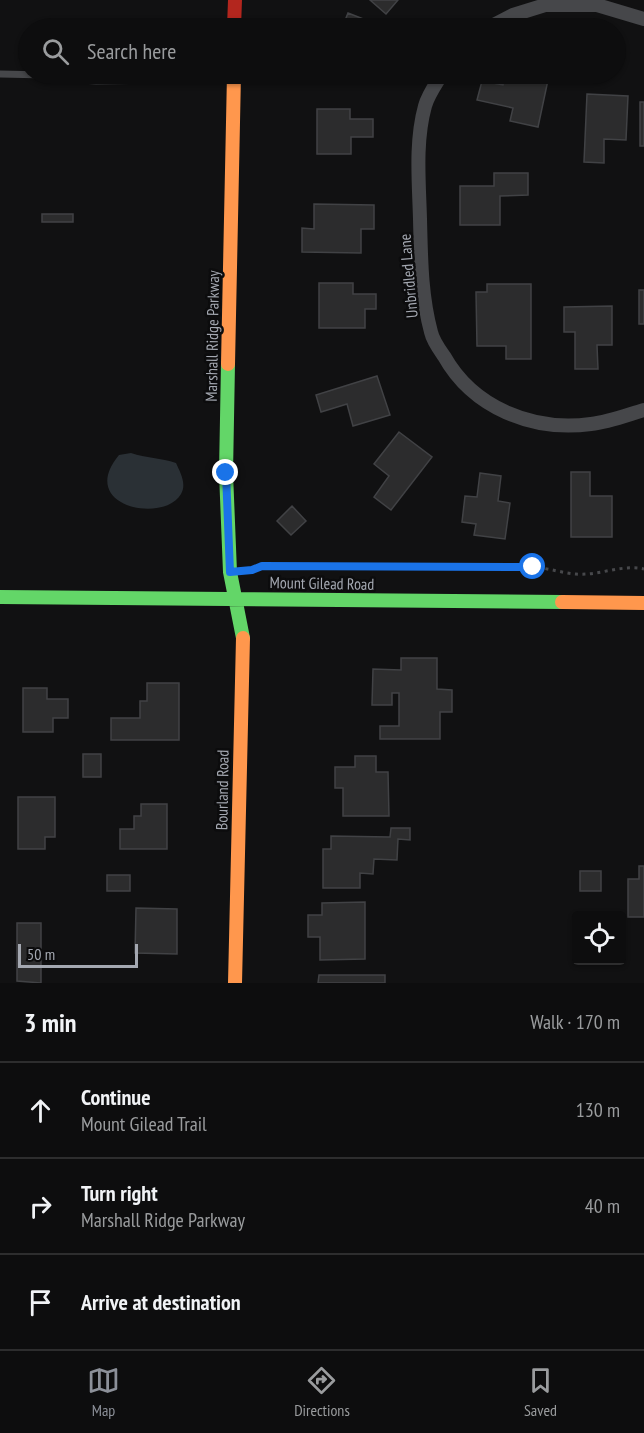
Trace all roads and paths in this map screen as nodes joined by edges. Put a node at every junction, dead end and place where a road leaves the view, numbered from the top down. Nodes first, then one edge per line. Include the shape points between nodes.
1 (235, 0) edge
2 (597, 2) edge
3 (234, 18) edge
4 (507, 18) edge
5 (644, 19) edge
6 (0, 74) edge
7 (18, 74) edge
8 (234, 84) edge
9 (436, 84) edge
10 (644, 410) edge
11 (644, 569) edge
12 (230, 572) junction
13 (0, 597) edge
14 (236, 599) junction
15 (644, 603) edge
16 (235, 983) edge

1 - 3 street
2 - 4 street via 545,5
2 - 5 street
6 - 7 lane
8 - 12 street, Marshall Ridge Parkway via 226,473
9 - 10 street, Unbridled Lane via 425,104 418,141 421,264 432,335 453,373 490,406 528,420 592,424
11 - 12 path via 576,574 533,567 262,566
12 - 14 street, Marshall Ridge Parkway
13 - 14 street, Mount Gilead Road
14 - 15 street, Mount Gilead Road
14 - 16 street, Bourland Road via 243,633

